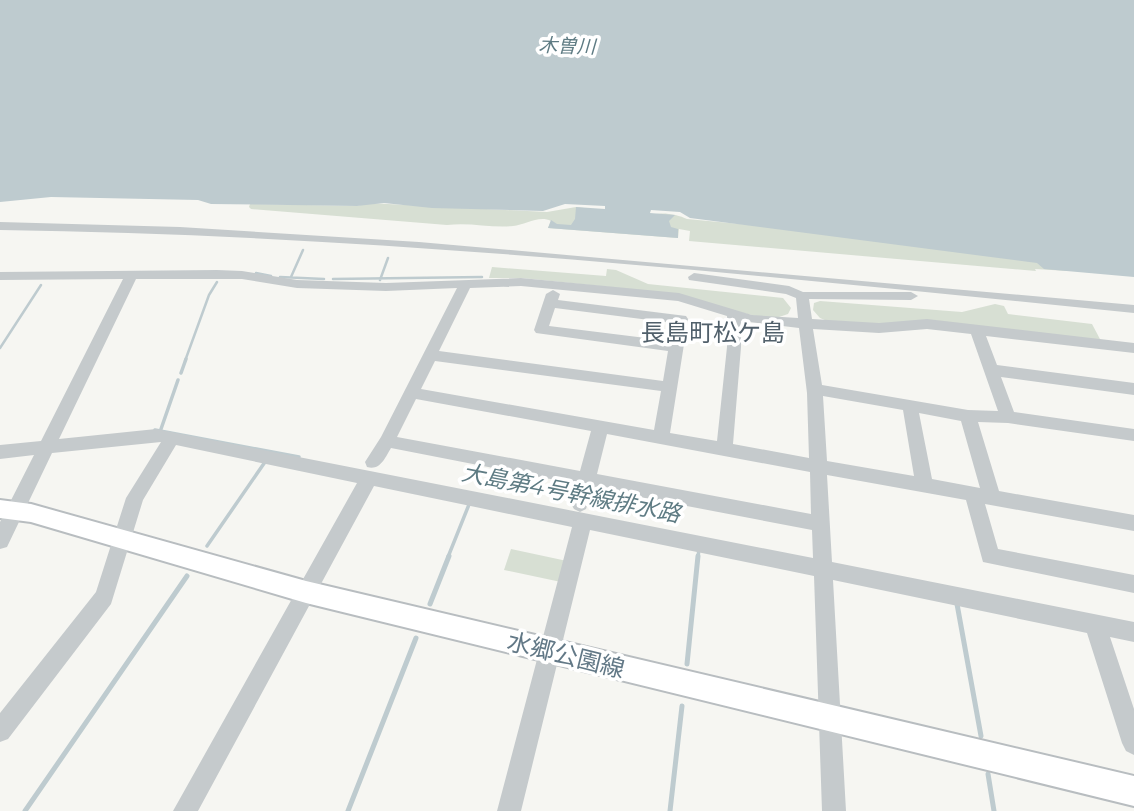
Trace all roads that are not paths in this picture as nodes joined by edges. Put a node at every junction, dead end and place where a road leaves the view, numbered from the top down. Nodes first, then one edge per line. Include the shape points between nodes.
1 (0, 226) edge
2 (642, 263) junction
3 (131, 275) junction
4 (0, 276) edge
5 (466, 283) junction
6 (556, 285) junction
7 (976, 293) junction
8 (802, 296) junction
9 (550, 303) junction
10 (1134, 309) edge
11 (734, 314) junction
12 (805, 324) junction
13 (976, 328) junction
14 (676, 347) junction
15 (1134, 348) edge
16 (431, 355) junction
17 (991, 370) junction
18 (669, 387) junction
19 (1134, 389) edge
20 (814, 390) junction
21 (412, 393) junction
22 (910, 407) junction
23 (968, 416) junction
24 (1008, 418) junction
25 (600, 428) junction
26 (1134, 435) edge
27 (172, 438) junction
28 (661, 439) junction
29 (387, 441) junction
30 (47, 443) junction
31 (724, 450) junction
32 (0, 452) edge
33 (818, 467) junction
34 (371, 470) junction
35 (587, 479) junction
36 (925, 486) junction
37 (983, 496) junction
38 (8, 510) edge
39 (582, 512) junction
40 (1134, 523) edge
41 (821, 524) junction
42 (123, 539) junction
43 (0, 541) edge
44 (823, 563) junction
45 (1134, 584) edge
46 (306, 592) junction
47 (1095, 624) junction
48 (1134, 632) edge
49 (550, 651) junction
50 (830, 719) junction
51 (0, 731) edge
52 (1134, 743) edge
53 (1134, 791) edge
54 (185, 811) edge
55 (509, 811) edge
56 (834, 811) edge

1 - 2 street via 244,232
2 - 7 street
2 - 8 street
3 - 4 street
3 - 5 street via 242,275 296,284 386,287
3 - 30 street
5 - 6 street
5 - 16 street
6 - 9 street
6 - 11 street via 679,297
7 - 8 street
7 - 10 street
8 - 12 street
9 - 14 street via 681,319
9 - 14 street via 541,330
11 - 12 street
11 - 31 street
12 - 13 street
12 - 20 street
13 - 15 street
13 - 17 street
14 - 18 street
16 - 18 street
16 - 21 street
17 - 19 street
17 - 24 street
18 - 28 street
20 - 22 street
20 - 33 street
21 - 25 street
21 - 29 street
22 - 23 street
22 - 36 street
23 - 24 street
23 - 37 street
24 - 26 street
25 - 28 street
25 - 35 street
27 - 30 street via 156,435
27 - 34 street
27 - 42 street via 135,498
28 - 31 street
29 - 34 street
29 - 35 street
30 - 32 street
30 - 38 street
31 - 33 street
33 - 36 street
33 - 41 street
34 - 39 street
34 - 46 street
35 - 39 street
35 - 41 street
36 - 37 street
37 - 40 street
37 - 45 street via 990,556
38 - 42 main road, 水郷公園線
38 - 43 street
39 - 44 street
39 - 49 street
41 - 44 street
42 - 46 main road, 水郷公園線
42 - 51 street via 104,597
44 - 47 street
44 - 50 street
46 - 49 main road, 水郷公園線
46 - 54 street
47 - 48 street
47 - 52 street
49 - 50 main road, 水郷公園線
49 - 55 street
50 - 53 main road, 水郷公園線
50 - 56 street

